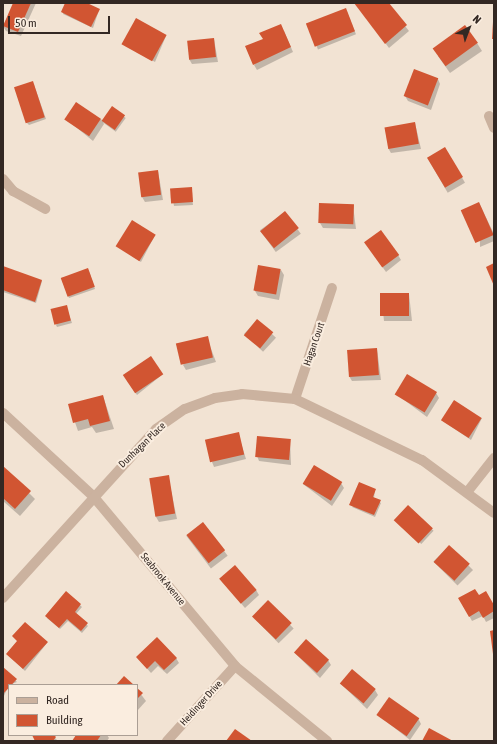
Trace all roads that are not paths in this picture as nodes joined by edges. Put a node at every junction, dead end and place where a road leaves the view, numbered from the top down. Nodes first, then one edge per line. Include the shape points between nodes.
1 (489, 116) dead end
2 (494, 128) edge
3 (3, 179) edge
4 (45, 209) dead end
5 (332, 288) dead end
6 (295, 399) junction
7 (3, 413) edge
8 (494, 458) edge
9 (468, 491) junction
10 (93, 496) junction
11 (494, 513) edge
12 (3, 598) edge
13 (235, 666) junction
14 (168, 741) edge
15 (327, 741) edge

1 - 2 street
3 - 4 street via 13,191
5 - 6 street, Hagan Court
6 - 9 street, Dunhagan Place via 422,460
6 - 10 street, Dunhagan Place via 242,394 185,409 156,428
7 - 10 street, Seabrook Avenue
8 - 9 street
9 - 11 street, Dunhagan Place
10 - 12 street, Dunhagan Place
10 - 13 street, Seabrook Avenue
13 - 14 street, Heidinger Drive
13 - 15 street, Seabrook Avenue

